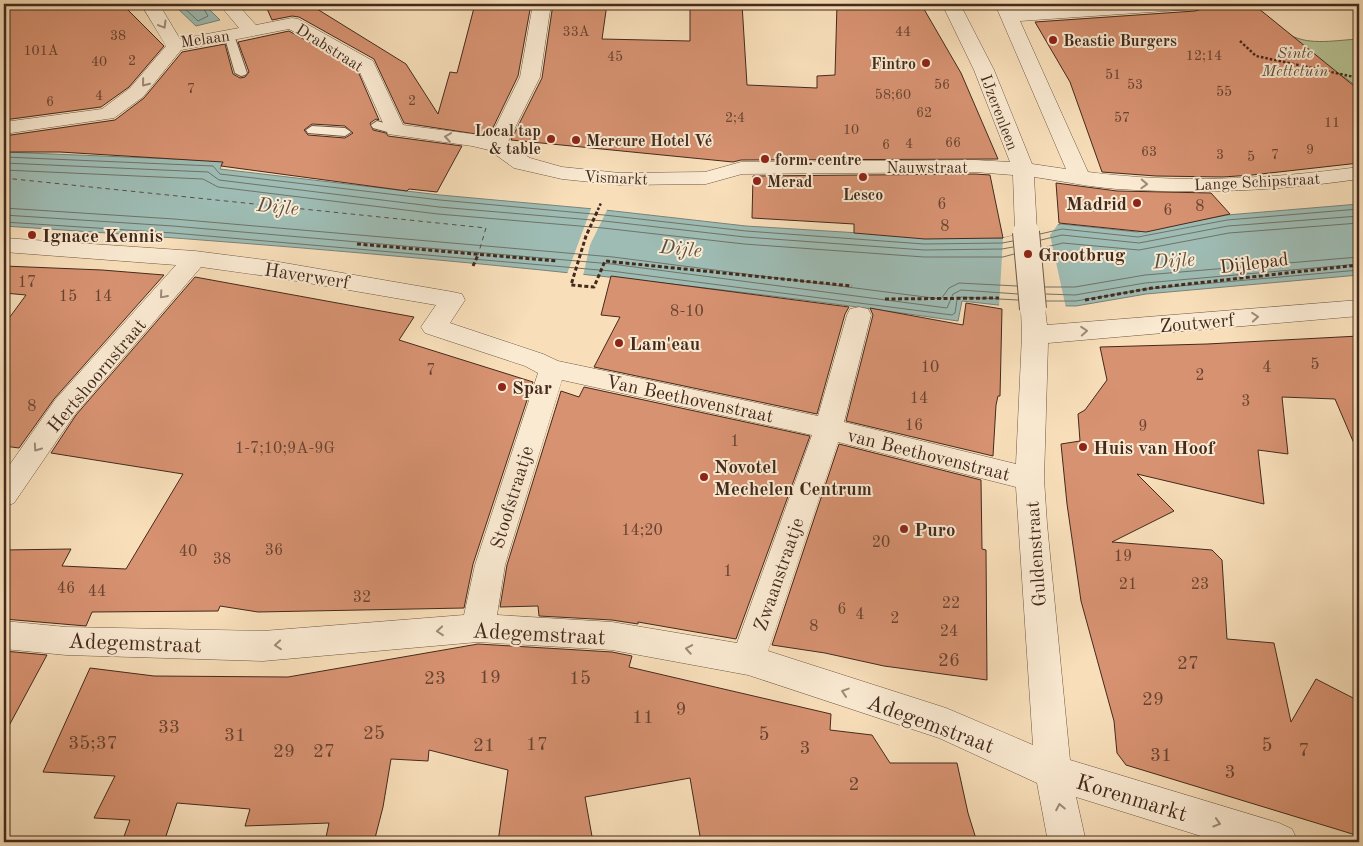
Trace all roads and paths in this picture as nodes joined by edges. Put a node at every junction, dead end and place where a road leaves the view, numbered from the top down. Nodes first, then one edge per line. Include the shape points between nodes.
1 (150, 4) edge
2 (228, 4) edge
3 (542, 4) edge
4 (951, 4) edge
5 (1195, 4) edge
6 (1007, 10) edge
7 (251, 30) junction
8 (229, 35) junction
9 (1240, 41) dead end
10 (176, 46) junction
11 (241, 73) dead end
12 (1359, 78) edge
13 (4, 128) edge
14 (312, 130) dead end
15 (345, 132) dead end
16 (496, 146) junction
17 (741, 168) joint
18 (1023, 169) junction
19 (1359, 173) edge
20 (1088, 178) junction
21 (602, 202) dead end
22 (357, 244) dead end
23 (4, 245) edge
24 (478, 255) junction
25 (195, 259) junction
26 (557, 262) dead end
27 (1359, 265) edge
28 (474, 266) dead end
29 (600, 277) dead end
30 (1152, 288) dead end
31 (1359, 308) edge
32 (860, 315) dead end
33 (1035, 335) junction
34 (552, 369) junction
35 (828, 429) junction
36 (1030, 479) junction
37 (4, 495) edge
38 (478, 628) junction
39 (4, 635) edge
40 (748, 660) junction
41 (1053, 772) junction
42 (1067, 842) edge
43 (1279, 842) edge

1 -> 10 street, Melaan
2 - 7 street
3 - 16 street via 530,77
4 - 18 street, IJzerenleen via 984,70
5 - 6 street
6 - 20 street
7 - 8 street, Melaan
16 -> 7 street, Drabstraat via 386,128 366,65 292,23
8 - 10 street, Melaan
8 - 11 lane
9 - 12 path via 1256,56
10 -> 13 street via 135,95 107,114
14 - 15 lane
16 - 17 street, Vismarkt via 522,163 562,173 620,179 706,178
17 - 18 street, Nauwstraat via 975,166
18 - 20 street, IJzerenleen
18 - 33 street, bridge
20 -> 19 street, Lange Schipstraat via 1216,186 1300,181
21 - 29 path via 586,236 571,285 594,287
22 - 24 path
23 - 25 street, Haverwerf
24 - 26 path
24 - 28 path
25 - 34 street, Haverwerf via 453,300 434,327
25 -> 37 street, Hertshoornstraat via 65,407
27 - 30 path, Dijlepad
33 -> 31 street, Zoutwerf
32 - 35 street, Zwaanstraatje
33 - 36 street, Guldenstraat
34 - 35 street, Van Beethovenstraat
34 - 38 street, Stoofstraatje via 490,565
35 - 36 street, van Beethovenstraat
35 - 40 street, Zwaanstraatje
36 - 41 street, Guldenstraat
38 -> 39 street, Adegemstraat via 263,646
40 -> 38 street, Adegemstraat via 612,636
41 -> 40 street, Adegemstraat via 946,724
42 -> 41 street, Korenmarkt
41 -> 43 street, Korenmarkt

